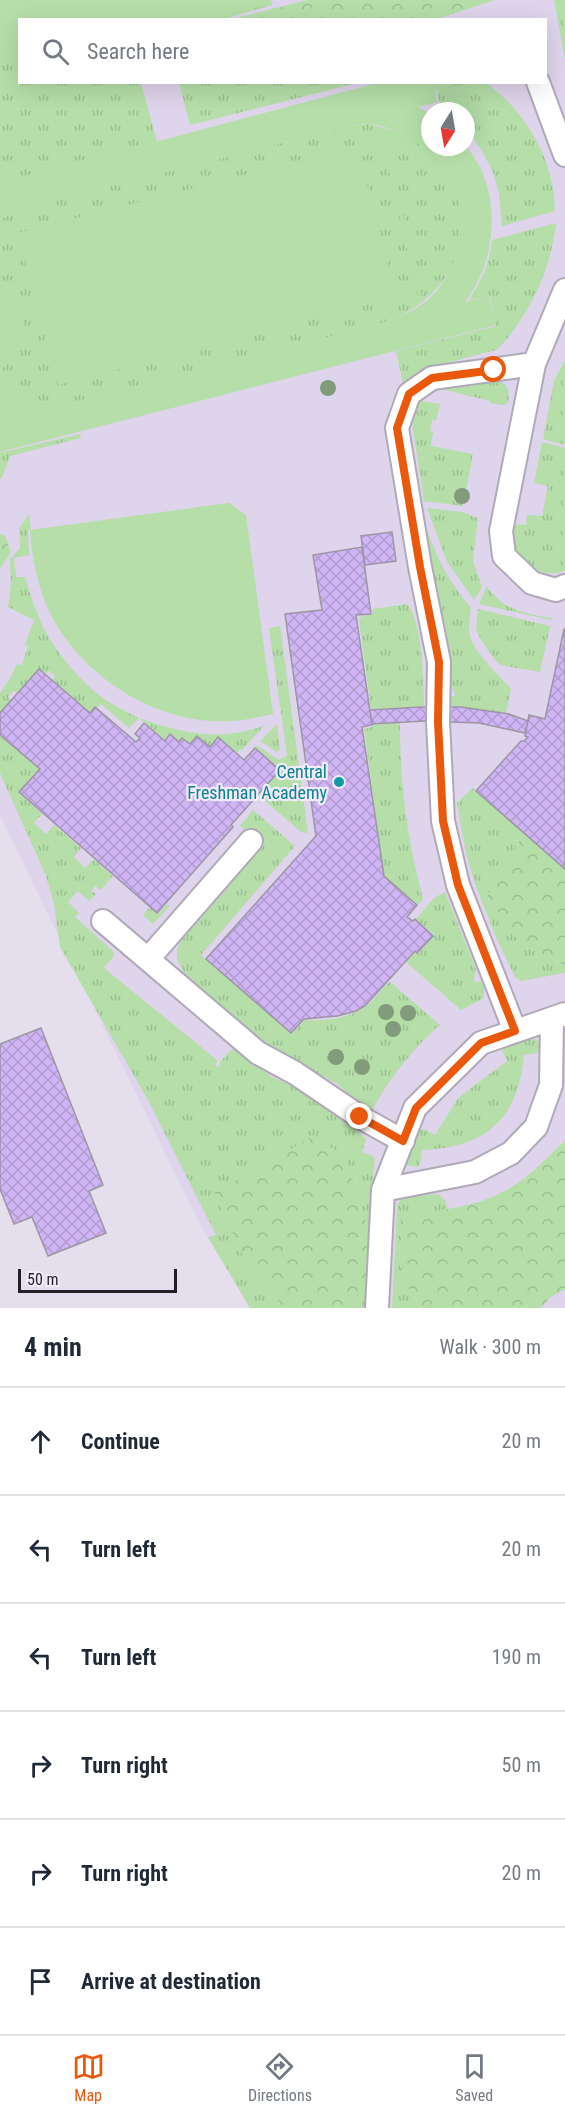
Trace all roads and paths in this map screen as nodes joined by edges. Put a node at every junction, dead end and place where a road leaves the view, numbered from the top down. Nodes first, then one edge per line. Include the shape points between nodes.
1 (539, 84) edge
2 (565, 155) edge
3 (565, 290) edge
4 (534, 364) junction
5 (565, 586) edge
6 (251, 841) dead end
7 (103, 921) dead end
8 (148, 959) junction
9 (559, 1017) edge
10 (515, 1031) junction
11 (403, 1141) junction
12 (383, 1190) junction
13 (377, 1308) edge

1 - 2 lane
3 - 4 lane
4 - 5 lane via 501,531 504,556 532,583 556,590
4 - 10 lane via 432,378 409,394 397,428 439,662 443,821 458,885
6 - 8 lane
7 - 8 lane
8 - 11 lane via 258,1053
9 - 10 lane
9 - 12 lane via 551,1085 536,1127 511,1153 475,1172
10 - 11 lane via 481,1043 416,1108
11 - 12 lane
12 - 13 lane

